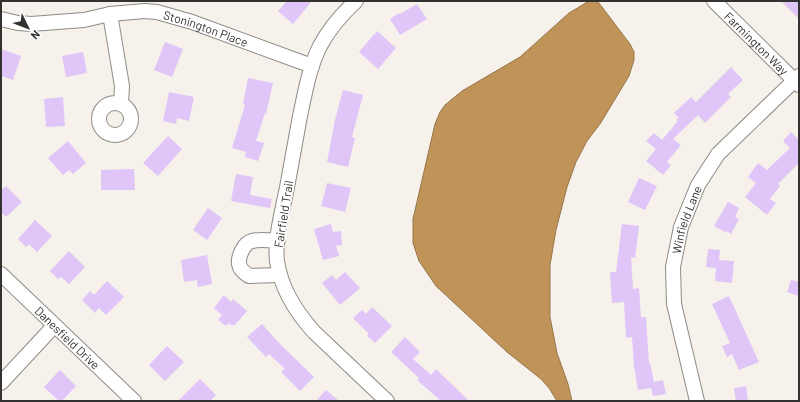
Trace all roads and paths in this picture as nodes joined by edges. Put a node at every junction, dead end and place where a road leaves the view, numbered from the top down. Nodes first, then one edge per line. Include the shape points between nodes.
1 (356, 1) edge
2 (714, 1) edge
3 (110, 14) junction
4 (1, 19) edge
5 (312, 66) junction
6 (797, 81) edge
7 (122, 104) dead end
8 (278, 240) junction
9 (1, 274) edge
10 (280, 276) junction
11 (54, 326) junction
12 (1, 383) edge
13 (134, 401) edge
14 (387, 401) edge
15 (697, 401) edge

1 - 5 street, Fairfield Trail via 326,36
2 - 6 street, Farmington Way
3 - 4 street, Stonington Place via 84,20 30,24
3 - 5 street, Stonington Place via 145,10 157,12 192,22
3 - 7 street via 122,86
5 - 8 street, Fairfield Trail
6 - 15 street, Winfield Lane via 718,154 698,185 681,226 673,267 674,304
8 - 10 street, Fairfield Trail
8 - 10 street via 248,243 240,253 239,264 249,276
9 - 11 street, Danesfield Drive
10 - 14 street, Fairfield Trail via 304,321
11 - 12 street
11 - 13 street, Danesfield Drive

